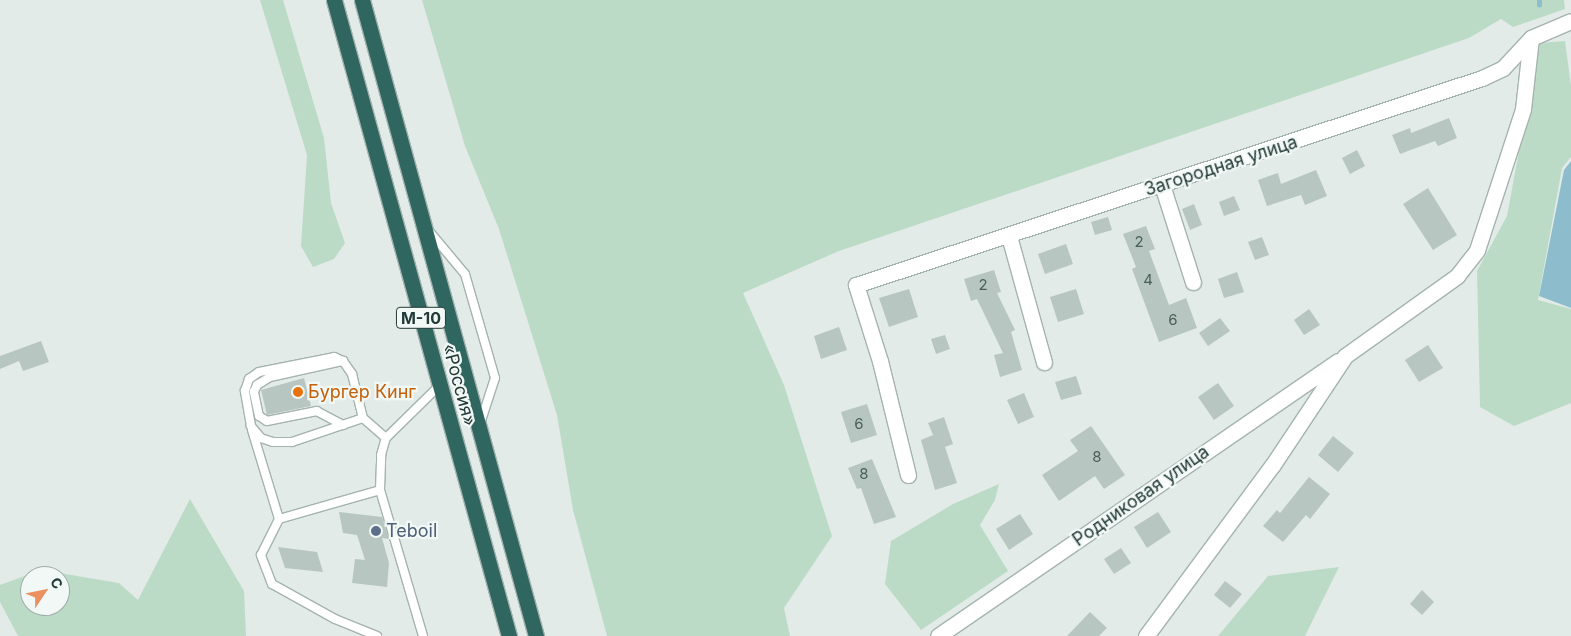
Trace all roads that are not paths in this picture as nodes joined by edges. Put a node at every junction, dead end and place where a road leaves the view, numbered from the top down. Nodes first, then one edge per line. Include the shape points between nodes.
1 (334, 0) edge
2 (362, 0) edge
3 (1571, 21) edge
4 (1532, 38) junction
5 (1162, 185) junction
6 (423, 225) junction
7 (1010, 236) junction
8 (1193, 282) dead end
9 (1345, 356) junction
10 (343, 361) junction
11 (1044, 362) dead end
12 (440, 385) junction
13 (363, 418) junction
14 (343, 425) junction
15 (251, 426) junction
16 (478, 429) junction
17 (386, 438) junction
18 (908, 475) dead end
19 (380, 490) junction
20 (279, 519) junction
21 (378, 636) edge
22 (423, 636) edge
23 (509, 636) edge
24 (536, 636) edge
25 (938, 636) edge
26 (1146, 636) edge

1 - 12 highway, «Россия» / М-10
2 - 6 highway, «Россия» / М-10
3 - 4 street, Загородная улица
4 - 5 street, Загородная улица via 1503,68 1482,78
4 - 9 street, Родниковая улица via 1522,109 1478,250 1445,285
5 - 7 street, Загородная улица
5 - 8 street
6 - 16 highway, «Россия» / М-10
6 - 16 lane via 465,274 496,378
7 - 11 street
7 - 18 street, Загородная улица via 856,285 880,361
9 - 25 street, Родниковая улица
9 - 26 street via 1272,466
10 - 13 lane via 352,374
10 - 14 lane via 270,377 257,385 254,392 259,416 267,421 317,411
10 - 15 lane via 322,357 259,372 249,379 244,391
12 - 17 lane
12 - 23 highway, «Россия» / М-10
13 - 14 lane
13 - 17 lane
14 - 15 lane via 292,442 261,438
15 - 20 lane
16 - 24 highway, «Россия» / М-10
17 - 19 lane via 381,455
19 - 20 lane
19 - 22 lane
20 - 21 lane via 261,555 272,584 335,619

